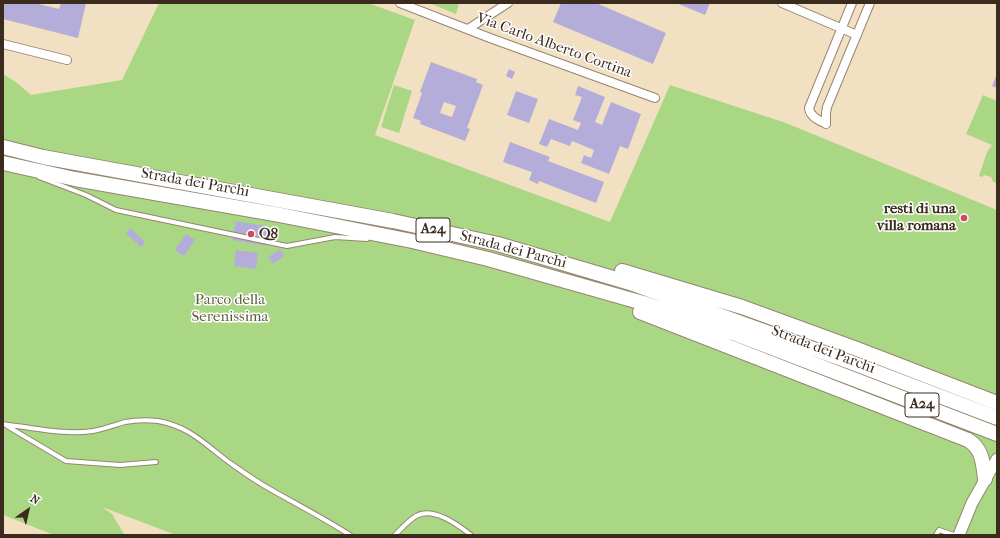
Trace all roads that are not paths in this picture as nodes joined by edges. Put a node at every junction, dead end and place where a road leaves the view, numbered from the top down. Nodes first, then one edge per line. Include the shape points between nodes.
1 (400, 3) edge
2 (508, 3) edge
3 (782, 3) edge
4 (852, 3) edge
5 (870, 3) edge
6 (841, 28) junction
7 (468, 29) junction
8 (857, 35) junction
9 (3, 44) edge
10 (67, 60) dead end
11 (654, 98) dead end
12 (3, 147) edge
13 (3, 163) edge
14 (373, 239) dead end
15 (381, 239) dead end
16 (412, 241) junction
17 (498, 244) junction
18 (560, 280) junction
19 (997, 403) edge
20 (997, 418) edge
21 (4, 424) edge
22 (997, 434) edge
23 (997, 458) edge
24 (156, 462) dead end
25 (985, 479) junction
26 (350, 535) edge
27 (395, 535) edge
28 (471, 535) edge
29 (936, 535) edge
30 (954, 535) edge
31 (959, 535) edge

1 - 7 street, Via Carlo Alberto Cortina
2 - 7 street
3 - 6 street
4 - 6 street
5 - 8 street
6 - 8 street
6 - 8 street via 809,108 812,115 826,124 827,107
7 - 11 street, Via Carlo Alberto Cortina
9 - 10 street
12 - 17 highway, Strada dei Parchi / A24 via 393,221
13 - 14 lane via 86,195 116,210 287,246 335,237
13 - 16 highway, Strada dei Parchi / A24 via 75,179
15 - 16 lane
16 - 18 highway, Strada dei Parchi / A24
17 - 19 highway via 564,255 742,307
17 - 20 highway, Strada dei Parchi / A24 via 630,283
18 - 22 highway, Strada dei Parchi / A24 via 733,333
18 - 25 highway via 968,440 981,454
21 - 24 lane via 66,461 120,465
21 - 26 lane via 76,433 143,420 172,424 194,435 263,485
23 - 25 main road
25 - 31 main road
27 - 28 lane via 418,514 430,513 449,520
29 - 30 lane via 938,530

